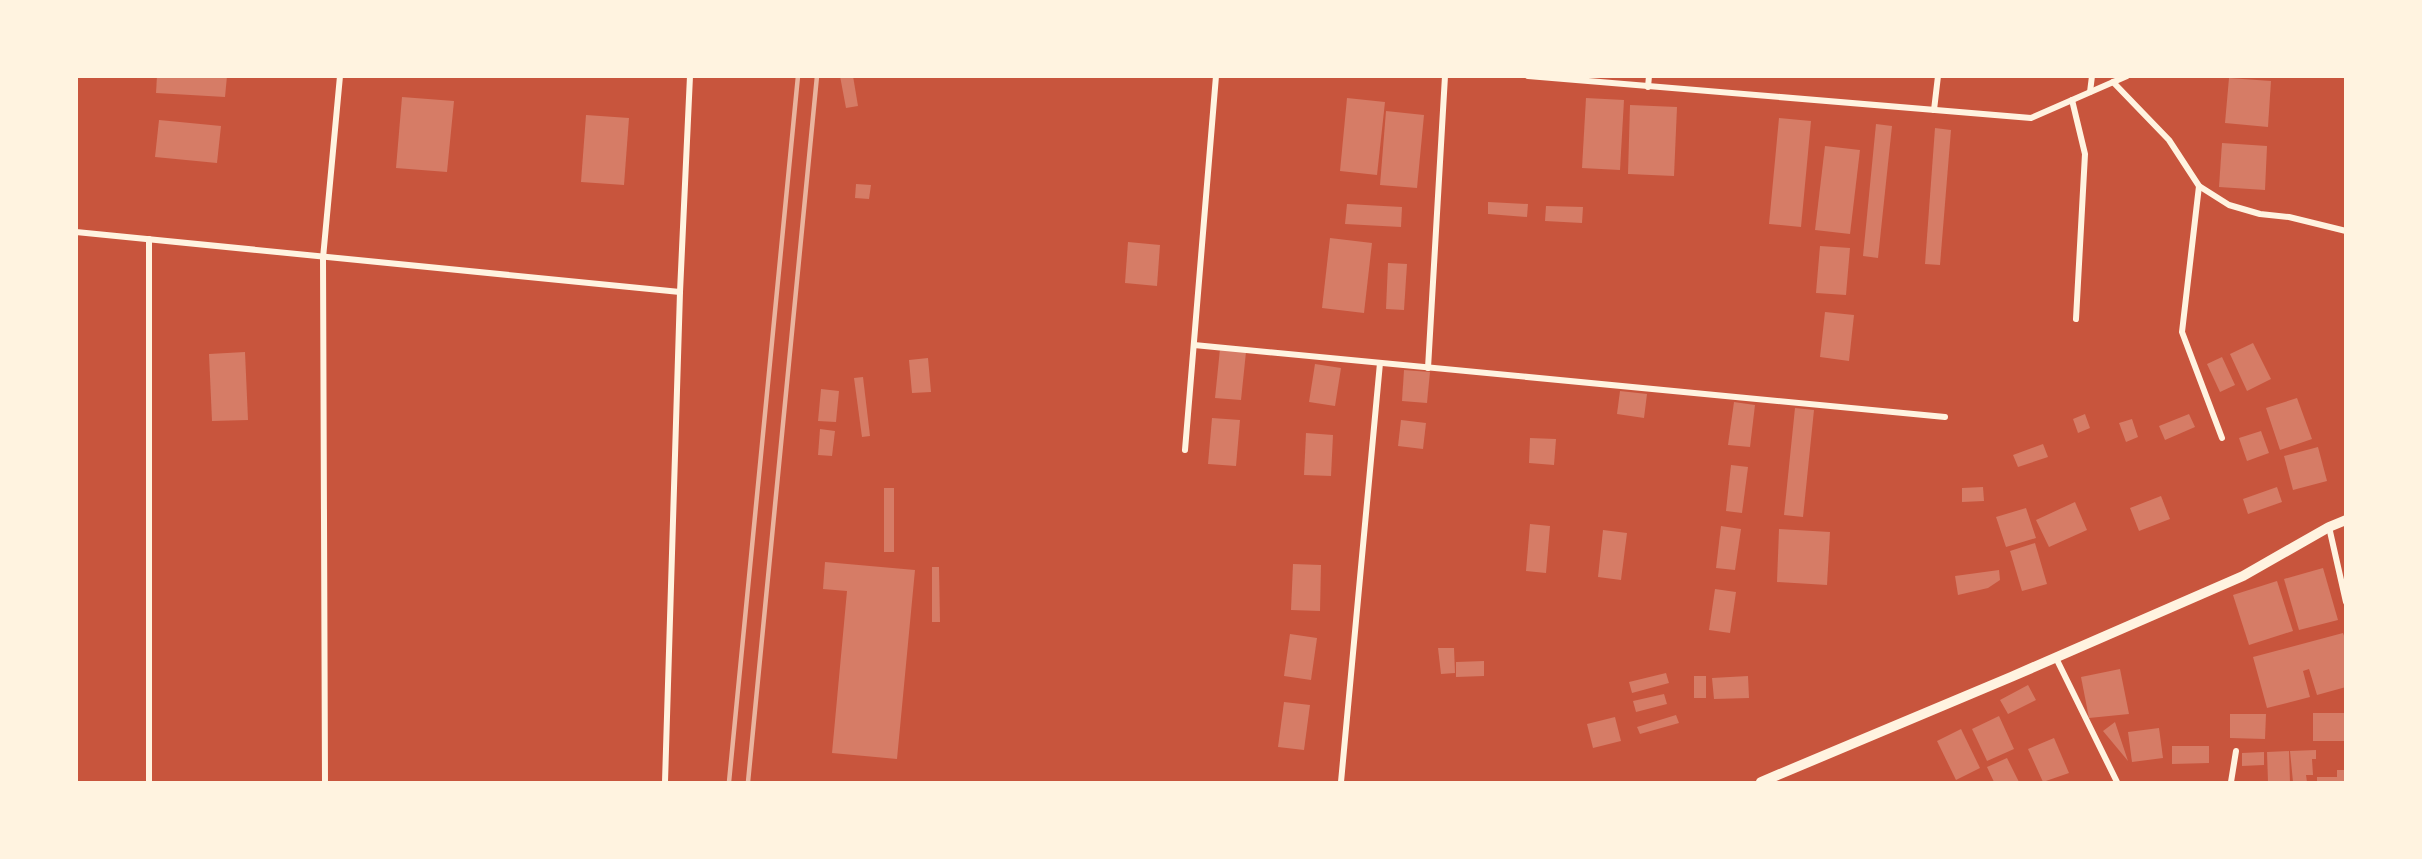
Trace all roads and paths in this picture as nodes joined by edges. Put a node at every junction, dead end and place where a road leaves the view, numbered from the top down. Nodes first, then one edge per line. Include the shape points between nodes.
1 (340, 76) edge
2 (690, 76) edge
3 (1216, 76) edge
4 (1445, 76) edge
5 (1528, 76) edge
6 (1649, 76) edge
7 (1938, 76) edge
8 (2092, 76) edge
9 (2127, 76) edge
10 (2113, 82) junction
11 (1648, 87) junction
12 (2090, 92) junction
13 (2072, 100) junction
14 (1934, 110) junction
15 (2199, 186) junction
16 (2346, 231) edge
17 (76, 232) edge
18 (149, 239) junction
19 (323, 258) junction
20 (680, 292) junction
21 (2076, 319) dead end
22 (1194, 345) junction
23 (1380, 363) junction
24 (1428, 368) junction
25 (1945, 417) dead end
26 (2222, 438) dead end
27 (1185, 450) dead end
28 (2346, 520) edge
29 (2329, 526) junction
30 (2346, 602) edge
31 (2056, 658) junction
32 (2236, 751) dead end
33 (149, 783) edge
34 (325, 783) edge
35 (666, 783) edge
36 (1341, 783) edge
37 (1761, 783) edge
38 (2117, 783) edge
39 (2231, 783) edge

1 - 19 street
2 - 20 street
3 - 22 street
4 - 24 street
5 - 11 street
6 - 11 street
7 - 14 street
8 - 12 street
9 - 10 street
10 - 12 street
10 - 15 street via 2169,140
11 - 14 street
12 - 13 street
13 - 14 street via 2031,118
13 - 21 street via 2085,154
15 - 16 street via 2229,205
15 - 26 street via 2181,332
17 - 18 street
18 - 19 street
18 - 33 street
19 - 20 street
19 - 34 street
20 - 35 street
22 - 23 street
22 - 27 street
23 - 24 street
23 - 36 street
24 - 25 street
28 - 29 street
29 - 30 street
29 - 31 street via 2242,576
31 - 37 street
31 - 38 street
32 - 39 street

